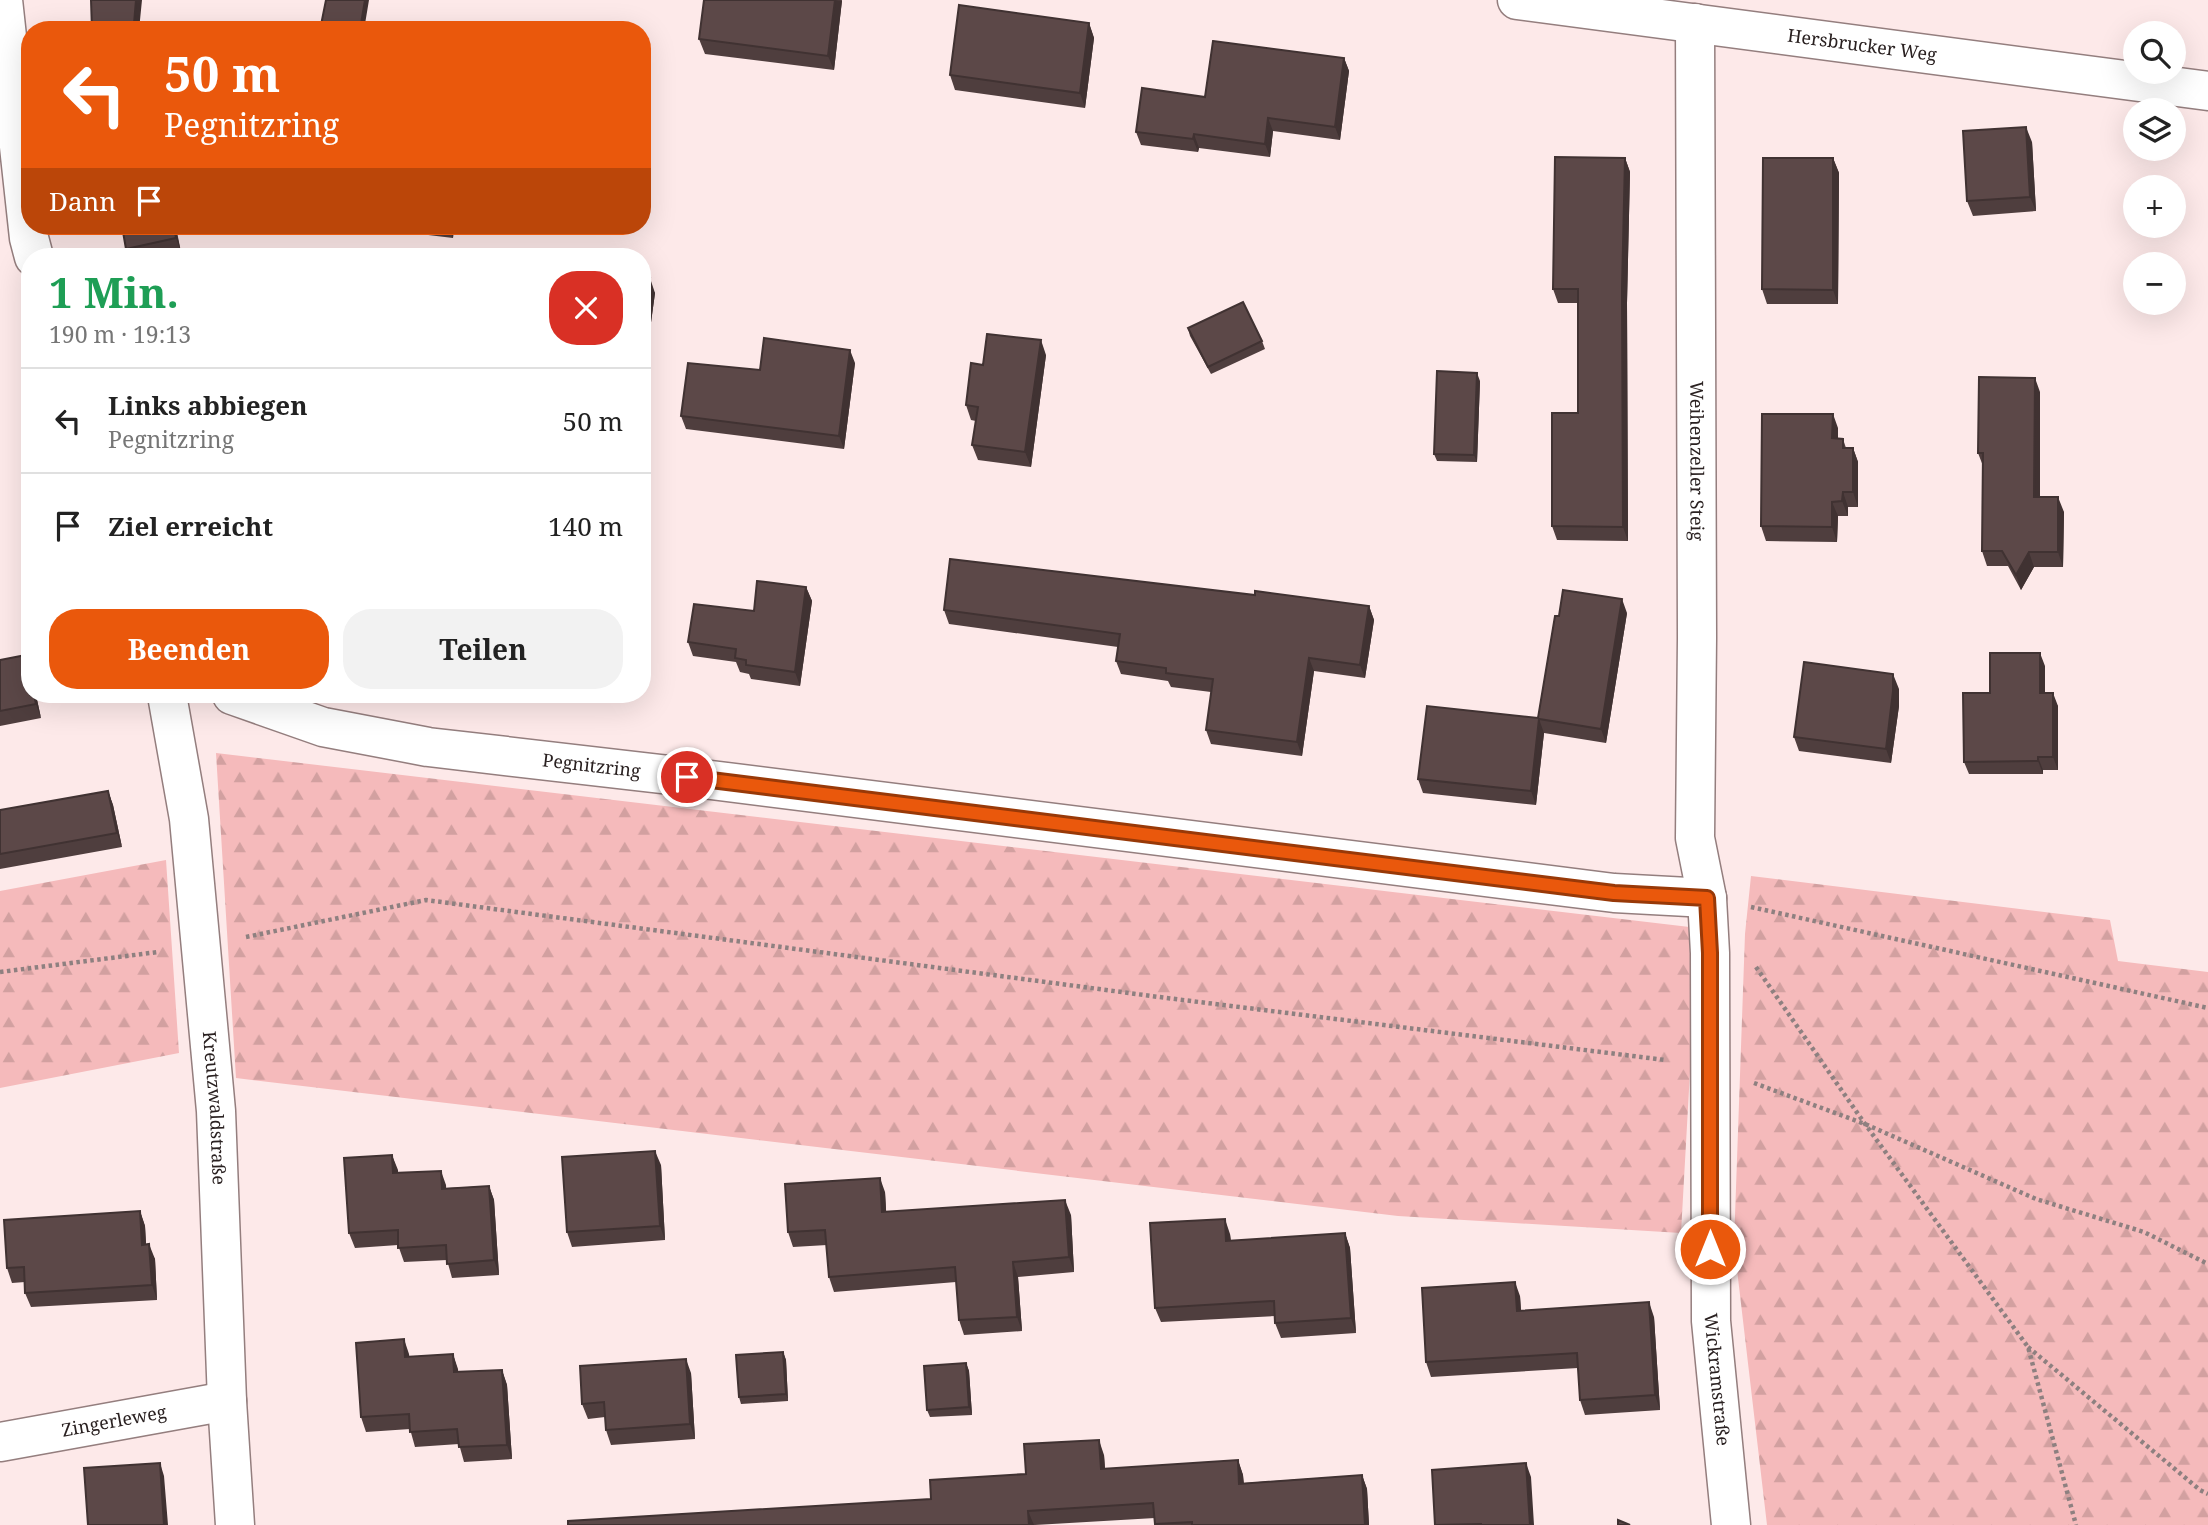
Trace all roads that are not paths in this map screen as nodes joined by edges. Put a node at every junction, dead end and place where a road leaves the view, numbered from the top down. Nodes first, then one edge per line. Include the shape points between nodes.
1 (3, 0) edge
2 (1517, 0) edge
3 (1695, 23) junction
4 (2208, 90) edge
5 (21, 166) edge
6 (168, 703) edge
7 (255, 703) edge
8 (1707, 898) junction
9 (227, 1401) junction
10 (0, 1442) edge
11 (234, 1525) edge
12 (1731, 1525) edge

1 - 5 street
2 - 3 street, Hersbrucker Weg
3 - 4 street, Hersbrucker Weg
3 - 8 street, Weihenzeller Steig via 1695,838
6 - 9 street, Kreutzwaldstraße via 189,820 216,1111
7 - 8 street, Pegnitzring via 323,727 428,747 1614,893
8 - 12 street, Wickramstraße via 1710,1321
9 - 10 street, Zingerleweg
9 - 11 street, Kreutzwaldstraße

